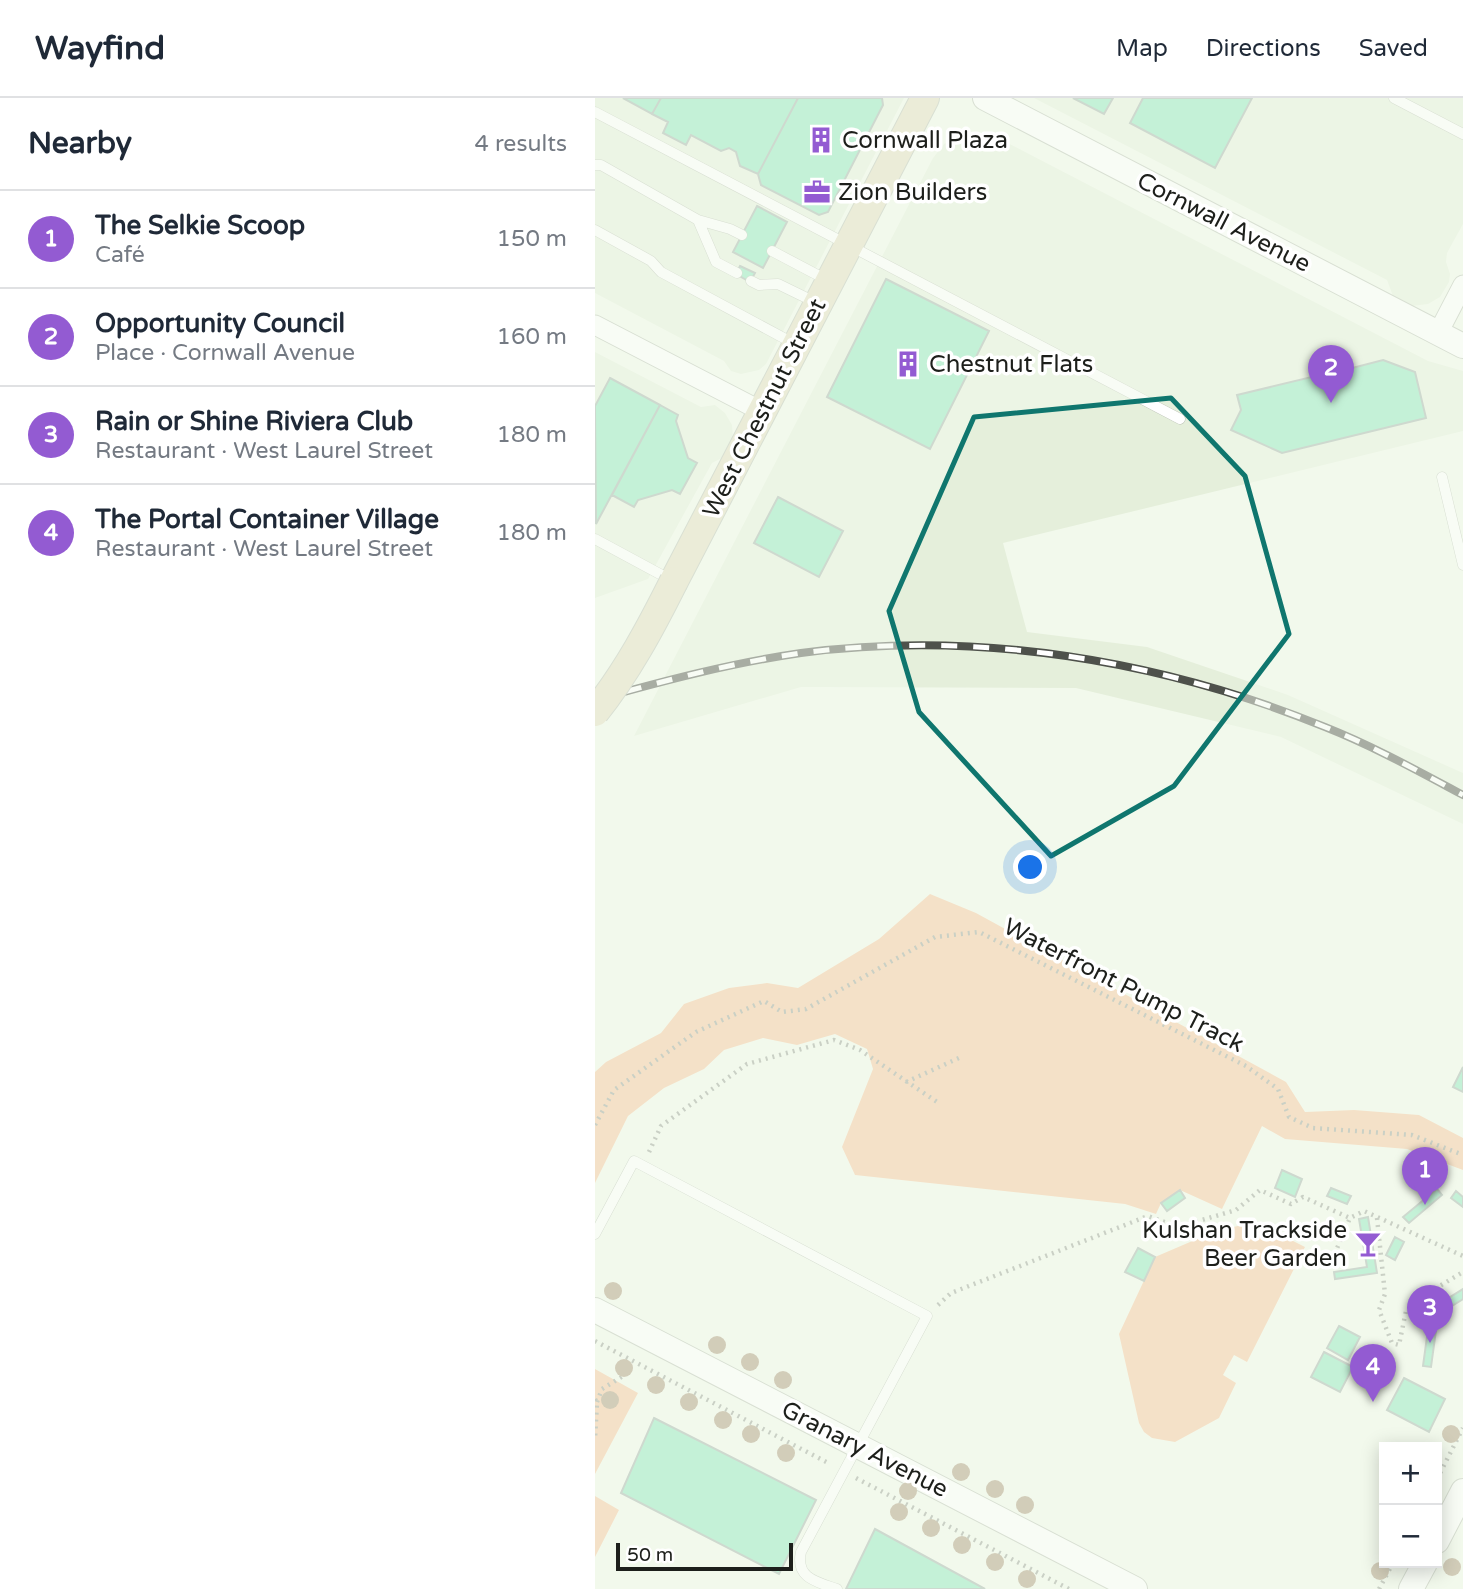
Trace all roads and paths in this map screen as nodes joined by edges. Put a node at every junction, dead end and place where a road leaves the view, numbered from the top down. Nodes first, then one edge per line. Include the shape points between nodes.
1 (925, 98) edge
2 (985, 98) edge
3 (1394, 98) edge
4 (595, 112) edge
5 (1463, 134) edge
6 (597, 162) edge
7 (698, 220) junction
8 (595, 230) edge
9 (742, 236) dead end
10 (849, 245) junction
11 (772, 251) dead end
12 (737, 273) dead end
13 (751, 281) dead end
14 (1463, 285) edge
15 (824, 293) junction
16 (597, 332) edge
17 (1438, 333) junction
18 (797, 345) junction
19 (1463, 346) edge
20 (762, 412) junction
21 (1180, 419) dead end
22 (1442, 477) dead end
23 (595, 539) edge
24 (1463, 565) edge
25 (674, 581) junction
26 (595, 712) edge
27 (959, 1058) dead end
28 (905, 1082) junction
29 (940, 1104) dead end
30 (595, 1125) edge
31 (1463, 1155) edge
32 (643, 1166) junction
33 (1377, 1217) junction
34 (1350, 1218) junction
35 (595, 1234) edge
36 (1463, 1256) edge
37 (1329, 1266) dead end
38 (1463, 1272) edge
39 (595, 1310) edge
40 (927, 1316) junction
41 (623, 1376) dead end
42 (596, 1401) edge
43 (1463, 1429) edge
44 (595, 1439) edge
45 (857, 1446) junction
46 (1442, 1469) edge
47 (1463, 1491) edge
48 (1442, 1531) edge
49 (1390, 1568) edge
50 (1422, 1568) edge
51 (837, 1589) edge
52 (1135, 1589) edge
53 (1380, 1589) edge
54 (1411, 1589) edge

1 - 10 main road, West Chestnut Street
2 - 17 street, Cornwall Avenue
3 - 5 lane
4 - 10 lane
6 - 7 lane
7 - 9 lane
7 - 12 lane via 716,262
8 - 18 lane via 651,261 661,272
10 - 15 main road, West Chestnut Street
10 - 21 lane
11 - 15 lane
13 - 15 lane
14 - 17 street
15 - 18 main road, West Chestnut Street
16 - 20 street
17 - 19 street, Cornwall Avenue
18 - 20 main road, West Chestnut Street
20 - 25 main road, West Chestnut Street
22 - 24 lane
23 - 25 lane
25 - 26 main road, West Chestnut Street, bridge via 648,633
27 - 28 path
28 - 29 path
28 - 32 path via 860,1050 834,1040 747,1064 661,1126
30 - 31 path, Waterfront Pump Track via 614,1090 696,1032 764,1001 782,1012 806,1009 935,937 979,932 1247,1066 1278,1089 1289,1117 1313,1128 1412,1135
32 - 35 lane via 634,1161
32 - 40 lane
33 - 34 path via 1364,1211
33 - 36 path
33 - 38 path via 1385,1294 1379,1310 1392,1343 1399,1345 1406,1311 1422,1308 1438,1287
34 - 37 path
34 - 40 path via 1303,1197 1291,1204 1260,1190 1236,1210 1178,1227 1148,1216 951,1293
39 - 45 street, Granary Avenue
40 - 45 lane
41 - 42 path via 602,1389
42 - 44 path
43 - 46 path
45 - 51 lane via 799,1560 809,1579
45 - 52 street, Granary Avenue
47 - 48 street
49 - 53 path
50 - 54 street

